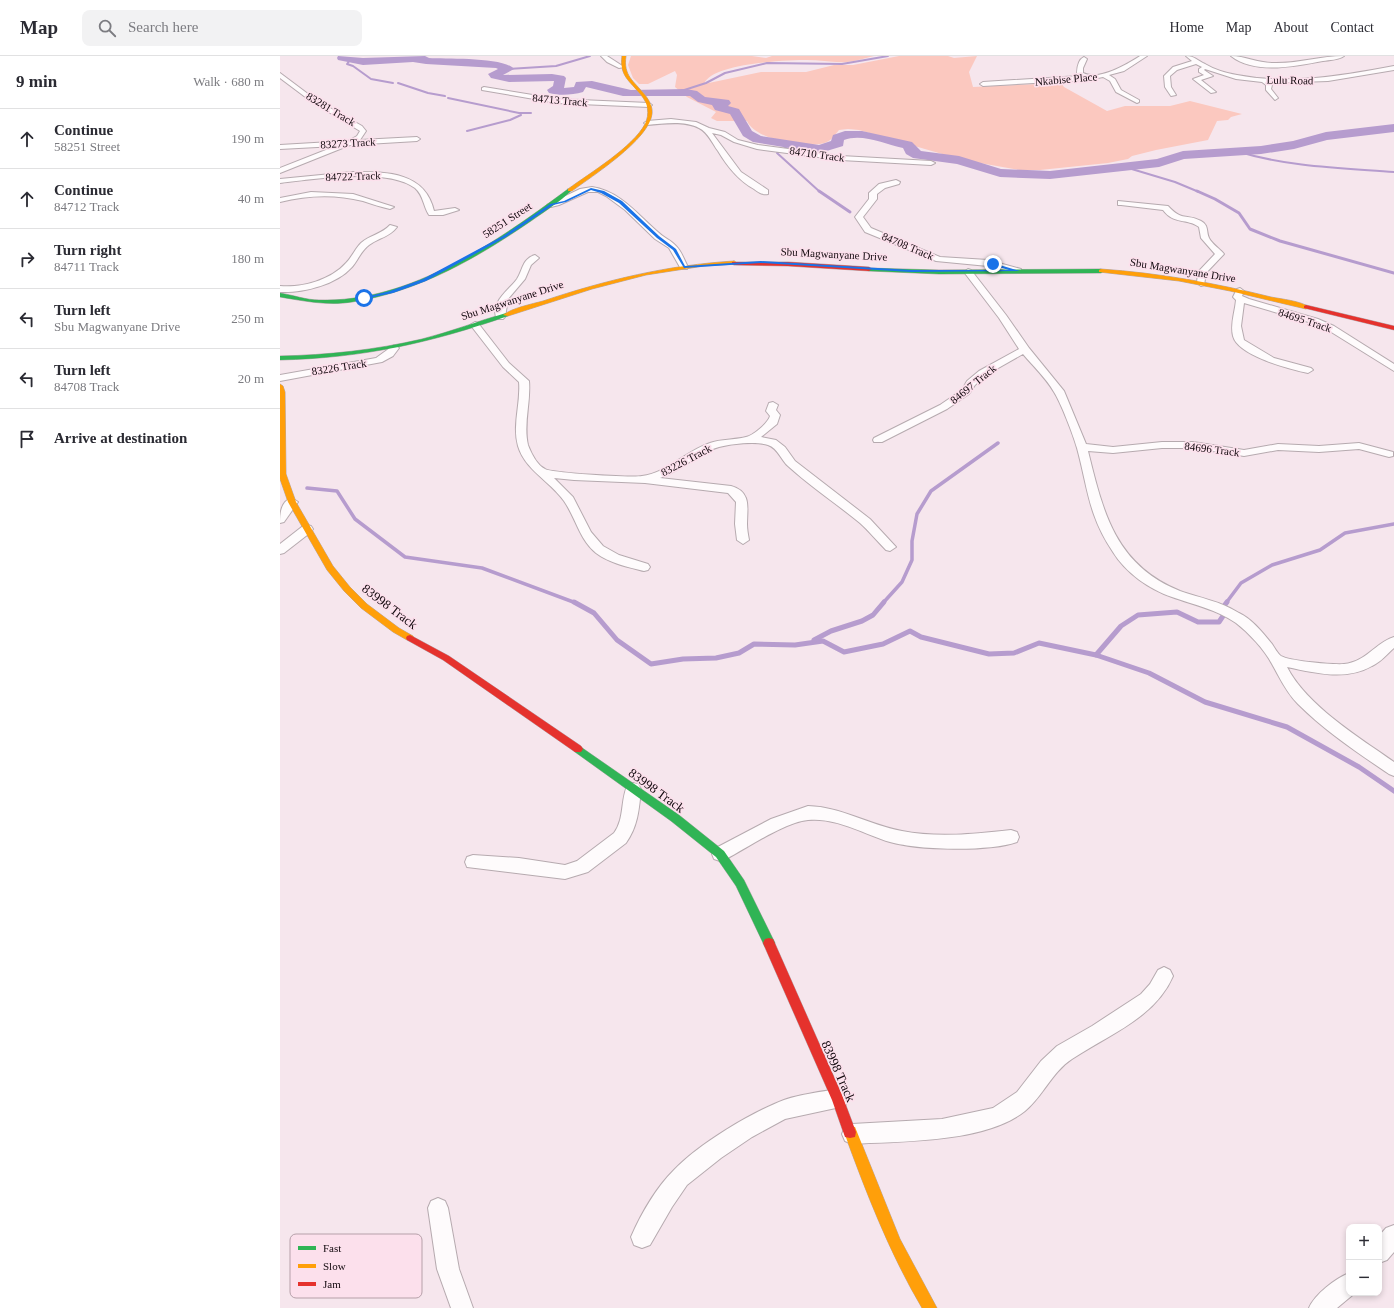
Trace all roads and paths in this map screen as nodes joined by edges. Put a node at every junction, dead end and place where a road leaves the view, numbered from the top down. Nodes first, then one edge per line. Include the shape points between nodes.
1 (604, 56) edge
2 (624, 56) edge
3 (1144, 56) edge
4 (1189, 56) edge
5 (1234, 56) edge
6 (1341, 56) edge
7 (1084, 59) dead end
8 (1196, 62) junction
9 (621, 67) junction
10 (1206, 68) junction
11 (1394, 68) edge
12 (1034, 74) dead end
13 (280, 75) edge
14 (1105, 75) junction
15 (1088, 78) junction
16 (1262, 79) junction
17 (1032, 82) junction
18 (984, 84) dead end
19 (484, 89) dead end
20 (1212, 92) dead end
21 (1173, 95) dead end
22 (1275, 98) dead end
23 (1137, 102) dead end
24 (649, 105) junction
25 (647, 123) junction
26 (707, 130) junction
27 (417, 138) dead end
28 (347, 144) junction
29 (280, 146) edge
30 (931, 163) dead end
31 (280, 171) edge
32 (280, 181) edge
33 (896, 182) dead end
34 (765, 192) dead end
35 (280, 200) edge
36 (1121, 203) dead end
37 (552, 205) junction
38 (390, 207) dead end
39 (455, 210) dead end
40 (393, 226) dead end
41 (535, 258) dead end
42 (684, 267) junction
43 (1018, 271) junction
44 (968, 272) junction
45 (1201, 283) junction
46 (280, 289) edge
47 (280, 295) edge
48 (1240, 295) junction
49 (500, 317) junction
50 (475, 325) junction
51 (1394, 328) edge
52 (394, 348) junction
53 (1025, 350) junction
54 (280, 358) edge
55 (1394, 368) edge
56 (1308, 370) dead end
57 (280, 378) edge
58 (280, 386) edge
59 (773, 405) dead end
60 (878, 440) dead end
61 (749, 441) junction
62 (1082, 447) junction
63 (1389, 454) dead end
64 (543, 473) junction
65 (643, 480) junction
66 (292, 502) junction
67 (280, 519) edge
68 (307, 529) junction
69 (743, 540) dead end
70 (890, 547) dead end
71 (280, 550) edge
72 (644, 567) dead end
73 (1394, 642) edge
74 (1277, 660) junction
75 (1394, 770) edge
76 (633, 789) junction
77 (1012, 837) dead end
78 (720, 854) junction
79 (472, 862) dead end
80 (1164, 976) dead end
81 (838, 1099) junction
82 (852, 1134) junction
83 (438, 1208) dead end
84 (1394, 1236) edge
85 (642, 1237) dead end
86 (1382, 1249) edge
87 (1346, 1286) edge
88 (462, 1308) edge
89 (930, 1308) edge
90 (1320, 1308) edge

1 - 9 street
2 - 9 street
3 - 14 street, Nkabise Place via 1122,70
4 - 8 street, Lulu Road
5 - 6 street via 1255,63 1274,64
7 - 15 street via 1080,74
8 - 10 street, Lulu Road
8 - 21 street via 1178,67 1167,76 1165,82
9 - 24 street
10 - 16 street, Lulu Road via 1233,76
10 - 20 street via 1201,71 1210,76 1196,79
11 - 16 street, Lulu Road via 1316,80
12 - 17 street
13 - 28 street, 83281 Track via 314,101 360,127 360,137
14 - 15 street, Nkabise Place
14 - 23 street via 1113,80 1118,91
15 - 17 street, Nkabise Place
16 - 22 street via 1268,83 1268,89
17 - 18 street, Nkabise Place
19 - 24 street, 84713 Track via 557,101
24 - 25 street
25 - 26 street via 692,121
25 - 37 street, 58251 Street via 631,142
26 - 30 street, 84710 Track via 723,133 736,141 757,148 841,158
26 - 34 street via 734,170 750,184
27 - 28 street, 83273 Track
28 - 29 street, 83273 Track
28 - 31 street, 83281 Track
32 - 39 street, 84722 Track via 388,175 408,181 418,188 432,213 443,214
33 - 43 street, 84708 Track via 882,186 873,193 873,198 859,218 868,230 939,259 988,263
35 - 38 street via 304,194 327,194 363,199
36 - 45 street via 1163,207 1173,216 1203,226 1206,231 1204,238 1218,251 1219,256 1202,272
37 - 42 street via 565,202 591,189 603,192 621,202 675,250
37 - 47 street, 58251 Street via 485,248 402,289 364,298 334,301 300,300
40 - 46 street via 388,233 364,244 341,272 304,288
41 - 49 street via 524,267 522,278 505,296 501,304
42 - 44 street, Sbu Magwanyane Drive via 761,262
42 - 49 street, Sbu Magwanyane Drive via 612,281
43 - 44 street, Sbu Magwanyane Drive
43 - 45 street, Sbu Magwanyane Drive via 1123,272
44 - 53 street
45 - 48 street, Sbu Magwanyane Drive
48 - 51 street, Sbu Magwanyane Drive
48 - 55 street, 84695 Track via 1331,328
48 - 56 street via 1241,308 1236,327 1240,342 1271,360
49 - 50 street, Sbu Magwanyane Drive
50 - 52 street, Sbu Magwanyane Drive via 434,339
50 - 64 street via 506,365 524,381 522,443 531,460
52 - 54 street, Sbu Magwanyane Drive via 330,357
52 - 57 street, 83226 Track via 390,354 379,360
53 - 60 street, 84697 Track via 985,372 971,383 965,393 932,415
53 - 62 street via 1059,391
58 - 66 street, 83998 Track via 282,474
59 - 61 street via 771,411 776,415 773,422
61 - 65 street, 83226 Track via 734,441 704,448 669,471
61 - 70 street, 83226 Track via 759,440 777,445 791,463 866,522
62 - 63 street, 84696 Track via 1113,450 1193,445 1244,453 1278,447 1319,449 1359,446
62 - 74 street via 1094,500 1102,523 1118,552 1152,583 1176,594 1211,604 1235,616 1249,626
64 - 65 street, 83226 Track
64 - 72 street via 569,499 582,529 600,550 622,561
65 - 69 street via 731,490 742,502
66 - 67 street
66 - 68 street, 83998 Track
68 - 71 street
68 - 76 street, 83998 Track via 330,568 364,606 396,630 452,662
73 - 74 street via 1368,662 1349,669 1329,669
74 - 75 street via 1287,681 1327,722
76 - 78 street, 83998 Track
76 - 79 street via 630,819 625,832 578,869 557,872 519,865
77 - 78 street via 949,843 901,838 828,815 809,813 790,819
78 - 81 street, 83998 Track via 740,883 762,926
80 - 82 street via 1146,1000 1100,1033 1064,1053 1048,1068 1017,1106 996,1117 942,1129
81 - 82 street, 83998 Track
81 - 85 street via 796,1106 774,1114 702,1160 672,1188
82 - 89 street, 83998 Track via 884,1222 910,1276
83 - 88 street via 448,1269
84 - 86 street
87 - 90 street

